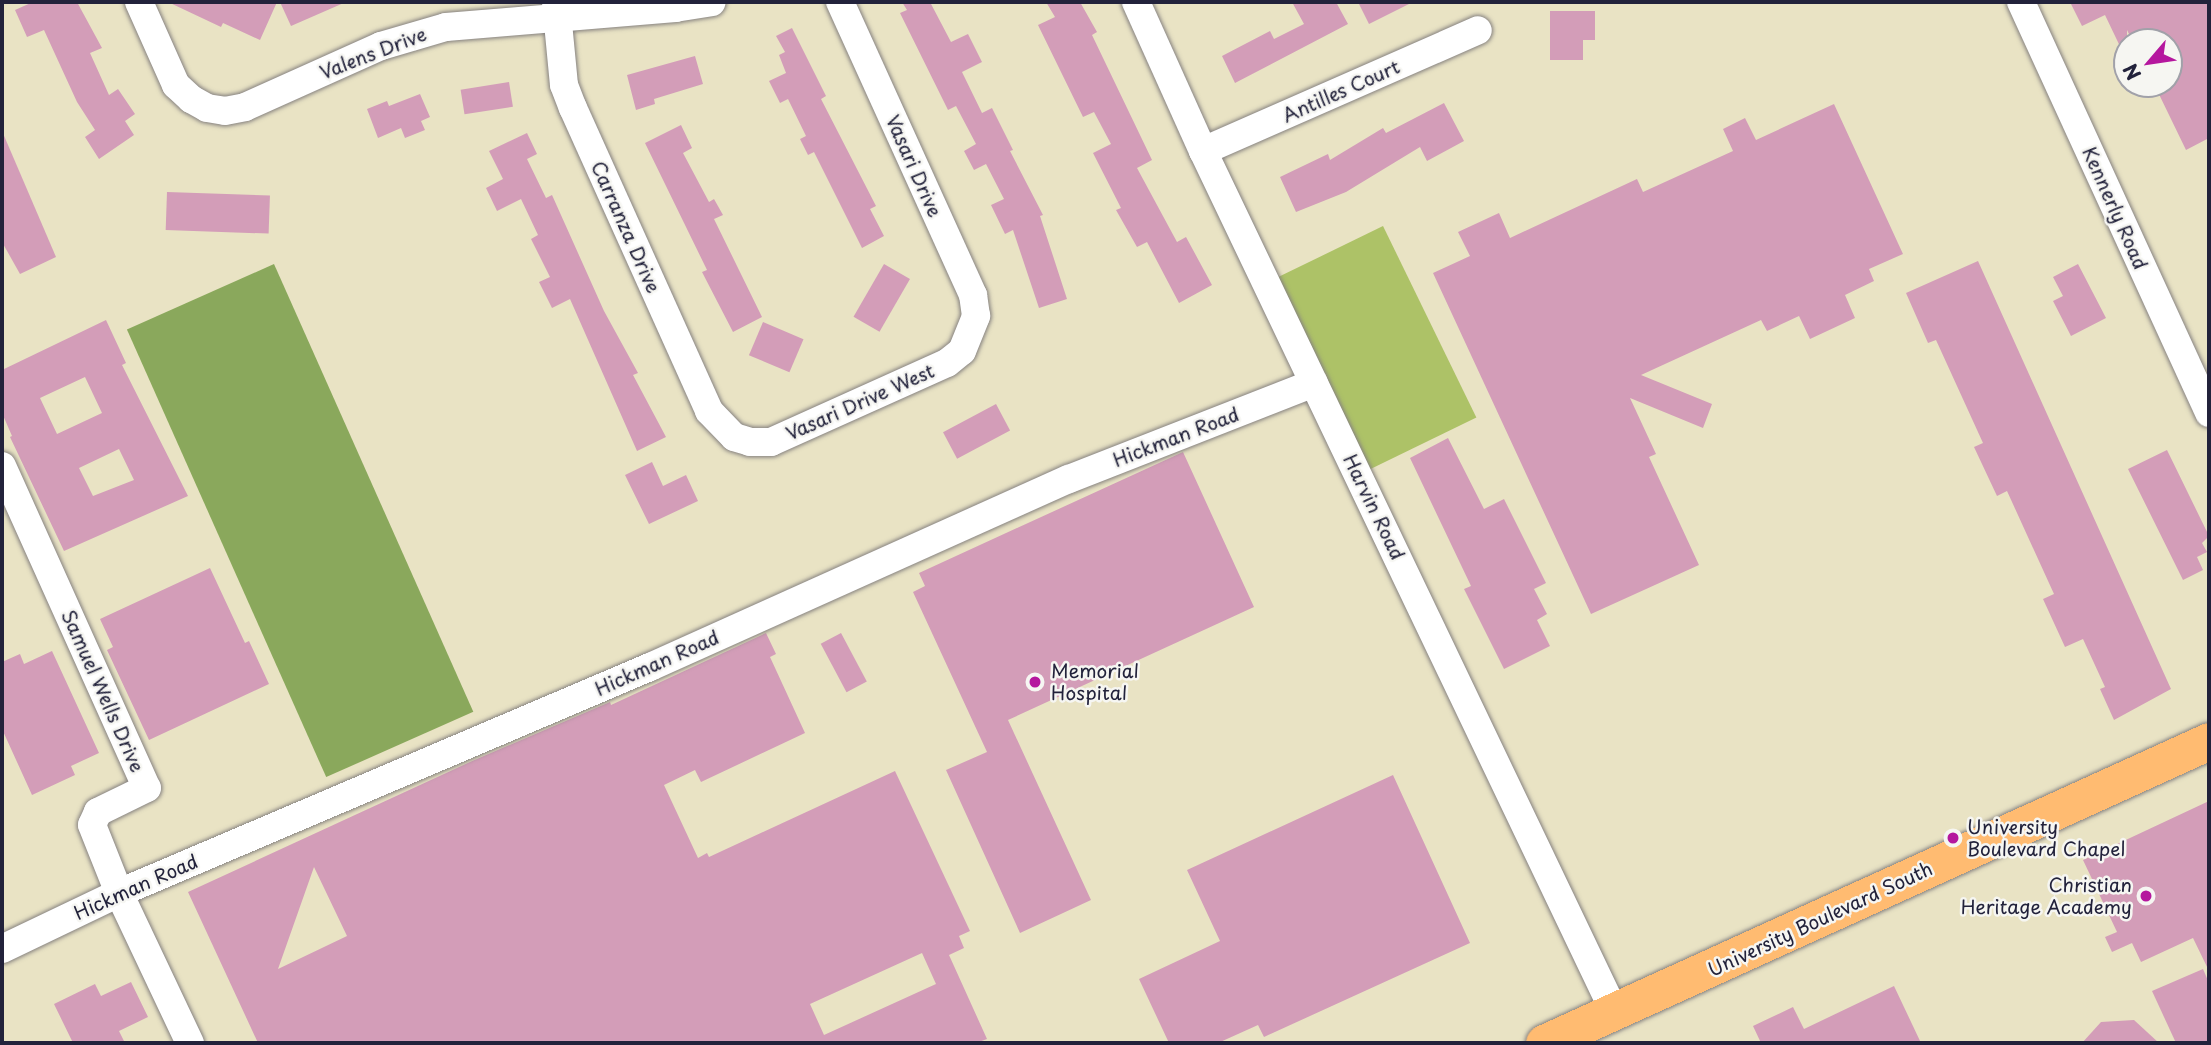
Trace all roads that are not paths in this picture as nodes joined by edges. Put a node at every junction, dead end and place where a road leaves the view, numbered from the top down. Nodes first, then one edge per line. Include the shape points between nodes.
1 (139, 2) edge
2 (712, 2) edge
3 (840, 2) edge
4 (1136, 2) edge
5 (2021, 2) edge
6 (558, 9) edge
7 (1478, 30) dead end
8 (1203, 151) junction
9 (972, 332) joint
10 (1314, 383) junction
11 (2209, 413) edge
12 (734, 437) joint
13 (2, 466) edge
14 (2209, 741) edge
15 (119, 893) junction
16 (2, 949) edge
17 (1614, 1011) junction
18 (190, 1043) edge
19 (1544, 1043) edge

1 - 6 street, Valens Drive via 176,85 207,108 225,111 245,107 412,35
2 - 6 street, Valens Drive via 675,8
3 - 9 street, Vasari Drive via 973,295 976,316
4 - 8 street, Harvin Road
5 - 11 street, Kennerly Road
6 - 12 street, Carranza Drive via 564,85 573,108 709,411
7 - 8 street, Antilles Court
8 - 10 street, Harvin Road
9 - 12 street, Vasari Drive West via 962,351 947,363 771,442
10 - 15 street, Hickman Road via 1069,479 638,673
10 - 17 street, Harvin Road
13 - 15 street, Samuel Wells Drive via 148,788 97,812 92,825
14 - 17 main road, University Boulevard South
15 - 16 street, Hickman Road
15 - 18 street, Samuel Wells Drive
17 - 19 main road, University Boulevard South

